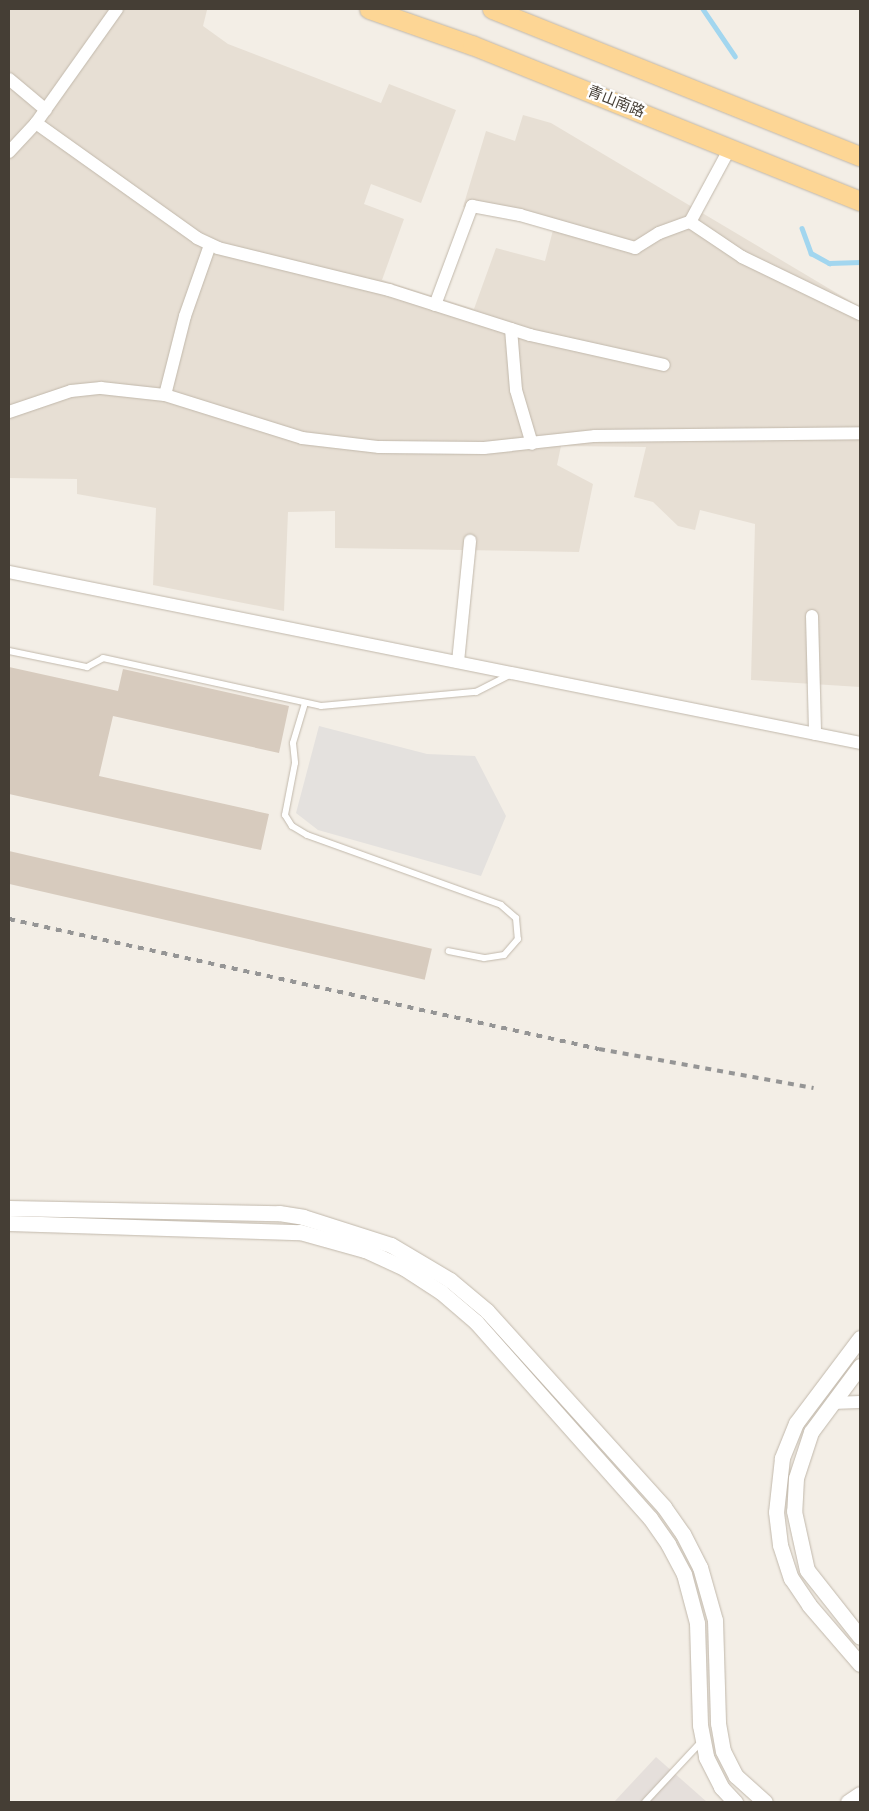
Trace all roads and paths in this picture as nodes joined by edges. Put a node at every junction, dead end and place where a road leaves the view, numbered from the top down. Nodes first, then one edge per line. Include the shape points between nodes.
1 (117, 9) edge
2 (369, 9) edge
3 (492, 9) edge
4 (9, 79) edge
5 (46, 110) junction
6 (36, 123) junction
7 (730, 148) junction
8 (9, 152) edge
9 (860, 156) edge
10 (860, 201) edge
11 (690, 222) junction
12 (210, 245) junction
13 (435, 305) junction
14 (860, 314) edge
15 (511, 329) junction
16 (664, 365) dead end
17 (165, 395) junction
18 (9, 412) edge
19 (860, 433) edge
20 (532, 444) junction
21 (470, 541) dead end
22 (9, 572) edge
23 (812, 616) dead end
24 (9, 651) edge
25 (458, 662) junction
26 (514, 673) junction
27 (305, 702) junction
28 (814, 734) junction
29 (860, 743) edge
30 (449, 951) dead end
31 (9, 1208) edge
32 (9, 1223) edge
33 (860, 1338) edge
34 (860, 1366) edge
35 (860, 1402) edge
36 (832, 1403) junction
37 (860, 1637) edge
38 (860, 1664) edge
39 (702, 1741) junction
40 (860, 1794) edge
41 (645, 1802) edge
42 (735, 1802) edge
43 (765, 1802) edge
44 (848, 1802) edge

1 - 5 street
2 - 7 main road, 青山南路
3 - 9 main road
4 - 5 street
5 - 6 street
6 - 8 street
6 - 12 street
7 - 10 main road, 青山南路
7 - 11 street
11 - 13 street via 631,249 520,214 472,206
11 - 14 street via 742,256
12 - 13 street
12 - 17 street via 185,316
13 - 15 street
15 - 16 street
15 - 20 street via 516,390
17 - 18 street via 86,388
17 - 20 street via 302,438 330,442 442,449
19 - 20 street via 595,436
21 - 25 street
22 - 25 street
23 - 28 street
24 - 27 lane via 87,668 103,658
25 - 26 street
26 - 27 lane via 476,692 337,706
26 - 28 street
27 - 30 lane via 293,743 295,763 285,815 292,826 307,835 501,905 516,918 518,939 504,955 484,958
28 - 29 street
31 - 43 street via 303,1217 391,1244 450,1280 487,1312 664,1507 683,1534 700,1567 715,1620 718,1724 723,1751 736,1776
32 - 39 street via 300,1232 365,1250 404,1268 441,1292 476,1322 668,1544 684,1574 697,1623
33 - 38 street via 796,1423 780,1466 776,1512 780,1546 791,1578
34 - 36 street
35 - 36 street
36 - 37 street via 811,1432 800,1462 794,1495 795,1526 807,1570
39 - 41 lane
39 - 42 street via 710,1768
40 - 44 street

